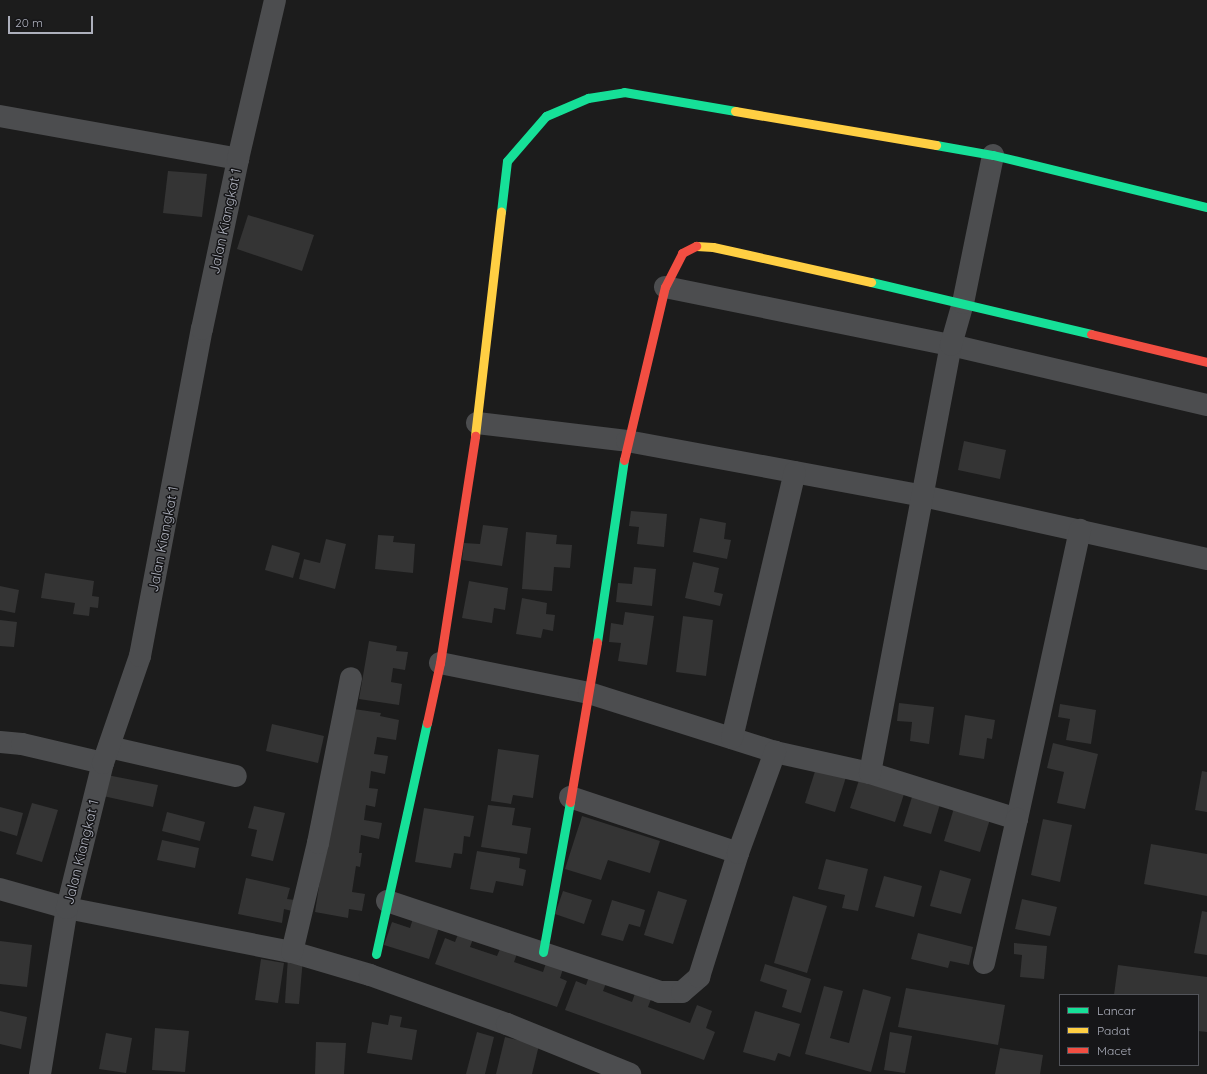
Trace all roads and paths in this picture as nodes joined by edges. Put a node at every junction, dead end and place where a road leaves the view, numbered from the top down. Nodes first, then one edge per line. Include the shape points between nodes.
1 (275, 0) edge
2 (0, 116) edge
3 (993, 156) junction
4 (238, 159) junction
5 (1207, 207) edge
6 (665, 288) junction
7 (962, 302) junction
8 (951, 345) junction
9 (1207, 362) edge
10 (1207, 405) edge
11 (476, 423) junction
12 (627, 441) junction
13 (795, 472) junction
14 (923, 496) junction
15 (1080, 530) junction
16 (1207, 559) edge
17 (440, 663) junction
18 (351, 678) dead end
19 (589, 693) junction
20 (732, 738) junction
21 (0, 742) edge
22 (775, 752) junction
23 (106, 755) junction
24 (870, 773) junction
25 (236, 776) dead end
26 (570, 797) junction
27 (1016, 819) junction
28 (738, 853) junction
29 (0, 889) edge
30 (387, 901) junction
31 (67, 908) junction
32 (292, 952) junction
33 (543, 952) junction
34 (376, 954) dead end
35 (984, 964) dead end
36 (40, 1074) edge
37 (629, 1074) edge

1 - 4 street, Jalan Kiangkat 1
2 - 4 street
3 - 5 street
3 - 7 street
3 - 11 street via 624,92 588,98 546,116 507,161
4 - 23 street, Jalan Kiangkat 1 via 140,656
6 - 7 street via 682,253 693,246 713,247
6 - 8 street
6 - 12 street
7 - 8 street
7 - 9 street
8 - 10 street
8 - 14 street
11 - 12 street
11 - 17 street
12 - 13 street
12 - 19 street
13 - 14 street
13 - 20 street
14 - 15 street
14 - 24 street
15 - 16 street
15 - 27 street
17 - 19 street
17 - 30 street
18 - 32 street via 318,843
19 - 20 street
19 - 26 street
20 - 22 street
21 - 23 street
22 - 24 street
22 - 28 street
23 - 25 street
23 - 31 street, Jalan Kiangkat 1
24 - 27 street
26 - 28 street
26 - 33 street
27 - 35 street
28 - 33 street via 699,977 682,992 660,992
29 - 31 street
30 - 33 street
30 - 34 street
31 - 32 street
31 - 36 street, Jalan Kiangkat 1
32 - 37 street via 370,975 507,1024

